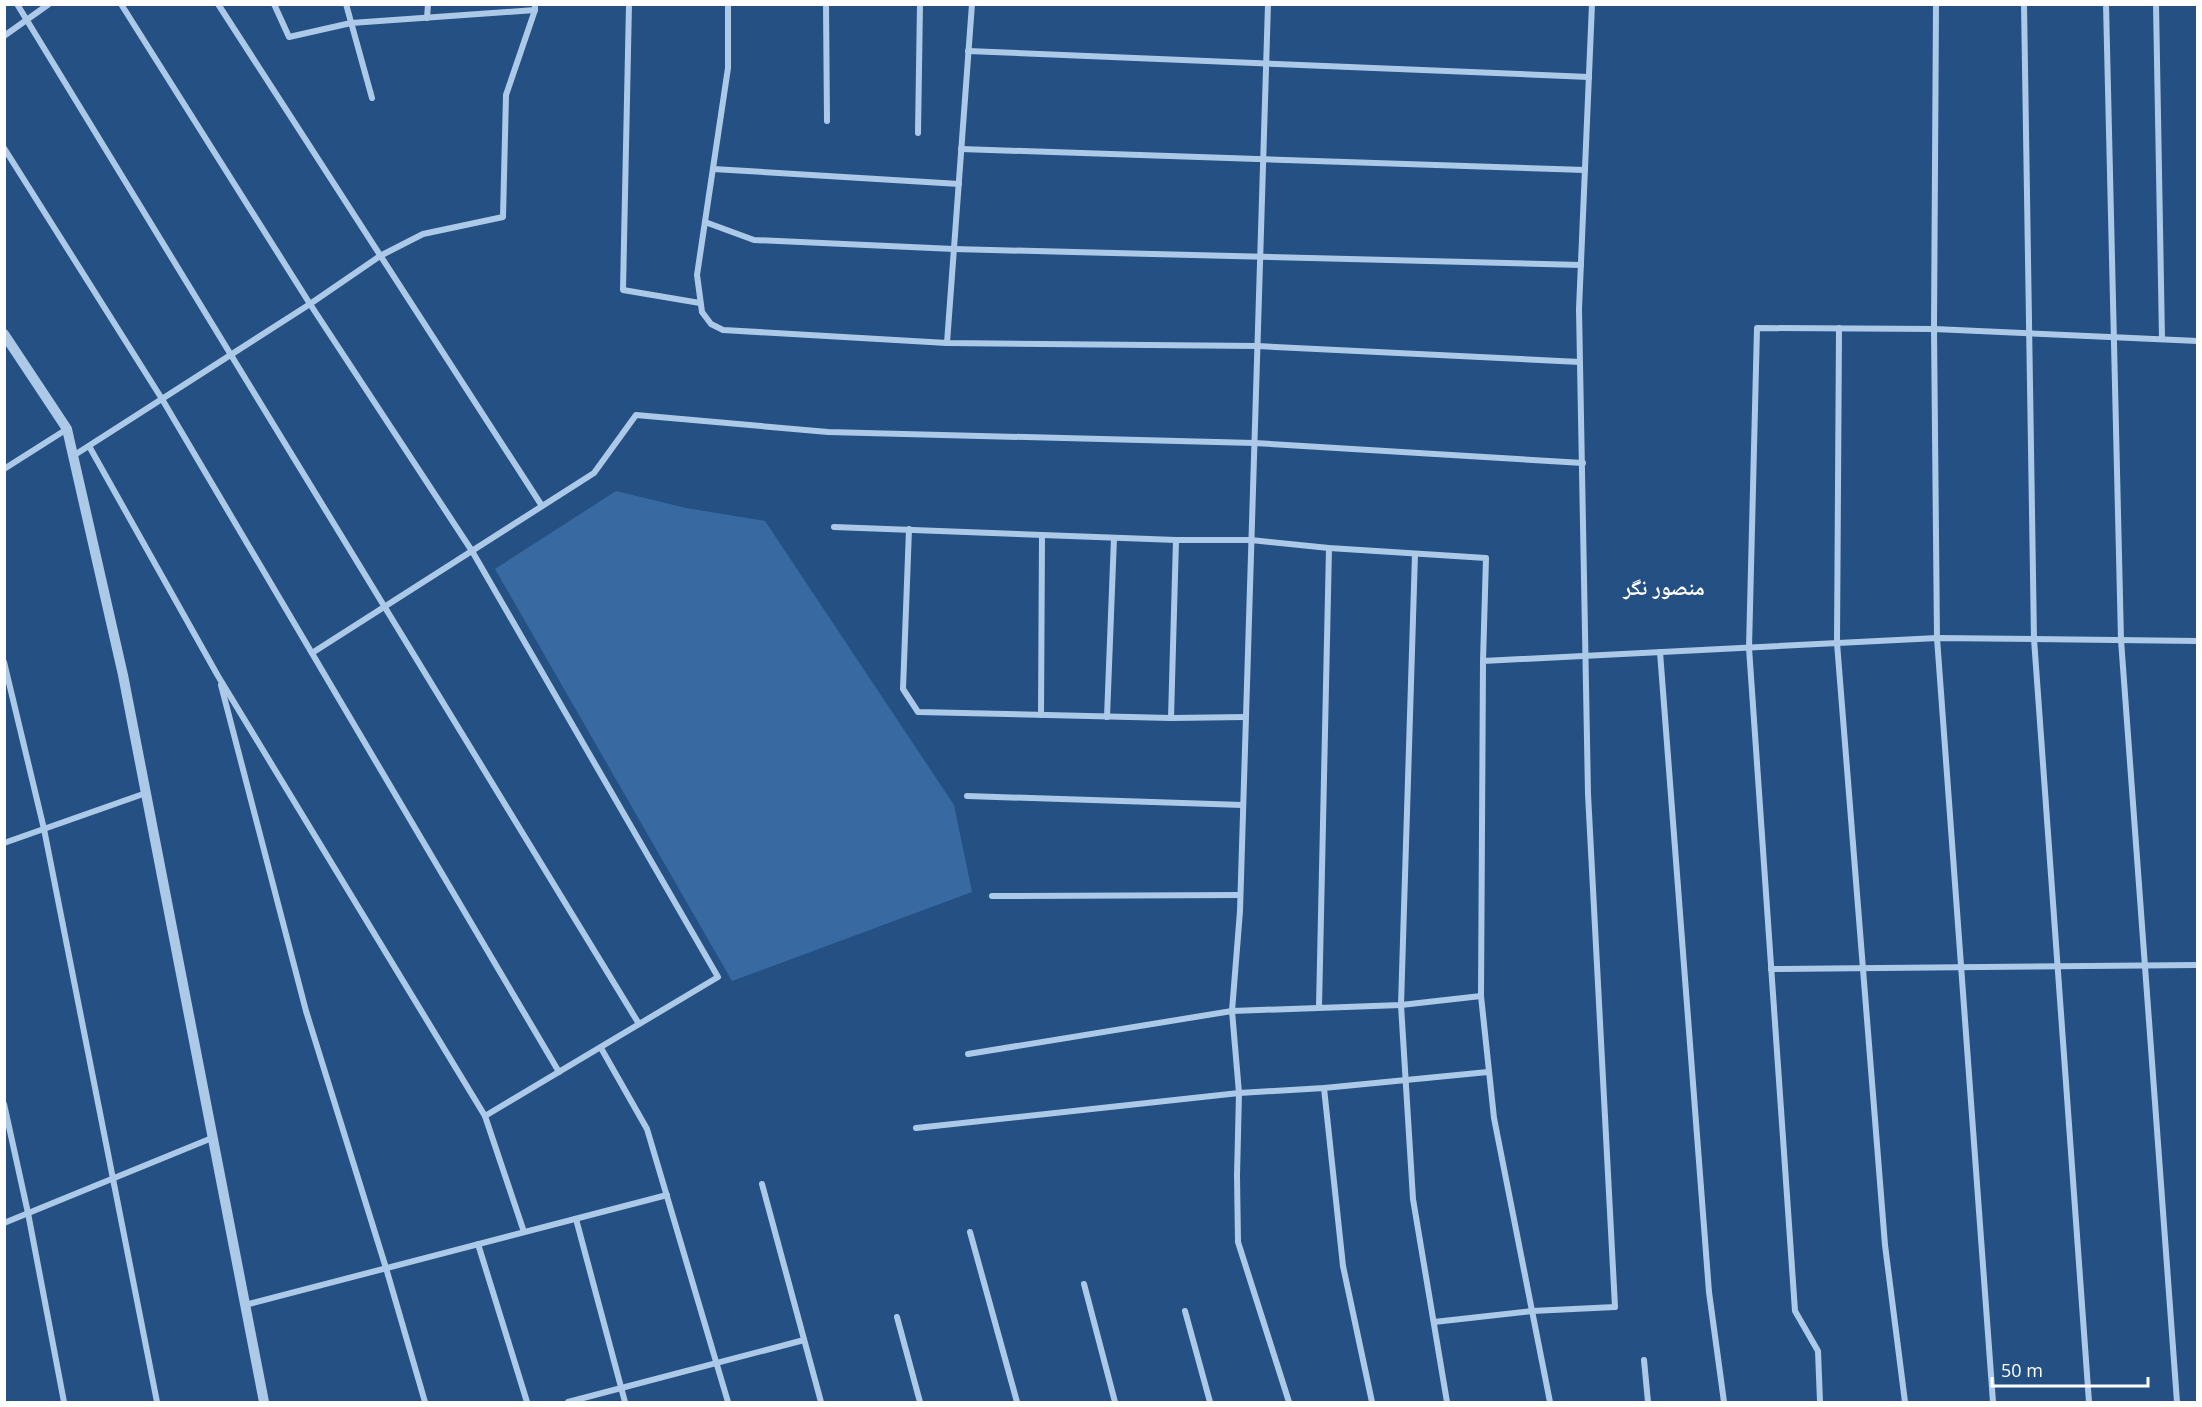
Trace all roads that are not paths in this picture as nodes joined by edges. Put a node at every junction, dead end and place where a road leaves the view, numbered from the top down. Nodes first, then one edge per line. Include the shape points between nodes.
1 (17, 4) edge
2 (49, 4) edge
3 (121, 4) edge
4 (218, 4) edge
5 (273, 4) edge
6 (346, 4) edge
7 (428, 4) edge
8 (629, 4) edge
9 (729, 4) edge
10 (826, 4) edge
11 (920, 4) edge
12 (972, 4) edge
13 (1268, 4) edge
14 (1592, 4) edge
15 (1936, 4) edge
16 (2024, 4) edge
17 (2106, 4) edge
18 (2156, 4) edge
19 (535, 7) edge
20 (427, 18) junction
21 (27, 20) junction
22 (351, 23) junction
23 (4, 36) edge
24 (968, 51) junction
25 (1266, 63) junction
26 (1589, 77) junction
27 (372, 98) dead end
28 (826, 120) dead end
29 (918, 133) dead end
30 (4, 148) edge
31 (961, 149) junction
32 (1263, 159) junction
33 (713, 169) junction
34 (1585, 170) junction
35 (959, 184) junction
36 (705, 222) junction
37 (954, 249) junction
38 (380, 256) junction
39 (1260, 257) junction
40 (1581, 265) junction
41 (700, 303) junction
42 (310, 304) junction
43 (1839, 328) junction
44 (1934, 328) junction
45 (2030, 333) junction
46 (4, 334) edge
47 (2113, 337) junction
48 (2162, 339) junction
49 (2198, 340) edge
50 (947, 343) junction
51 (1257, 346) junction
52 (231, 355) junction
53 (1580, 362) junction
54 (162, 399) junction
55 (67, 429) junction
56 (1254, 443) junction
57 (89, 446) junction
58 (73, 456) junction
59 (1582, 462) junction
60 (4, 469) edge
61 (542, 506) junction
62 (834, 527) dead end
63 (909, 530) junction
64 (1042, 535) junction
65 (1114, 538) junction
66 (1176, 540) junction
67 (1251, 540) junction
68 (1329, 548) junction
69 (472, 551) junction
70 (1415, 554) junction
71 (385, 607) junction
72 (1937, 638) junction
73 (2034, 639) junction
74 (2121, 640) junction
75 (2198, 640) edge
76 (1837, 643) junction
77 (1749, 648) junction
78 (1660, 652) junction
79 (312, 653) junction
80 (1586, 656) junction
81 (1483, 661) junction
82 (4, 662) edge
83 (218, 676) junction
84 (1041, 715) junction
85 (1107, 717) junction
86 (1246, 717) junction
87 (1171, 718) junction
88 (146, 793) junction
89 (967, 796) dead end
90 (1243, 805) junction
91 (44, 829) junction
92 (4, 843) edge
93 (1240, 895) junction
94 (992, 896) dead end
95 (2145, 965) junction
96 (2198, 965) edge
97 (2058, 966) junction
98 (1961, 967) junction
99 (1863, 968) junction
100 (1771, 969) junction
101 (1481, 996) junction
102 (1401, 1005) junction
103 (1319, 1007) junction
104 (1232, 1011) junction
105 (639, 1024) junction
106 (601, 1048) junction
107 (968, 1054) dead end
108 (559, 1072) junction
109 (1488, 1072) junction
110 (1406, 1080) junction
111 (1324, 1088) junction
112 (1239, 1094) junction
113 (4, 1104) edge
114 (485, 1116) junction
115 (916, 1128) dead end
116 (212, 1138) junction
117 (114, 1178) junction
118 (762, 1184) dead end
119 (667, 1195) junction
120 (28, 1213) junction
121 (576, 1219) junction
122 (4, 1223) edge
123 (524, 1232) junction
124 (970, 1232) dead end
125 (478, 1244) junction
126 (386, 1268) junction
127 (1084, 1284) dead end
128 (245, 1305) junction
129 (1185, 1311) dead end
130 (1532, 1311) junction
131 (897, 1317) dead end
132 (1434, 1322) junction
133 (804, 1340) junction
134 (1644, 1360) dead end
135 (718, 1364) junction
136 (621, 1388) junction
137 (64, 1402) edge
138 (157, 1402) edge
139 (264, 1402) edge
140 (425, 1402) edge
141 (527, 1402) edge
142 (568, 1402) edge
143 (625, 1402) edge
144 (728, 1402) edge
145 (821, 1402) edge
146 (920, 1402) edge
147 (1017, 1402) edge
148 (1115, 1402) edge
149 (1210, 1402) edge
150 (1289, 1402) edge
151 (1372, 1402) edge
152 (1447, 1402) edge
153 (1550, 1402) edge
154 (1648, 1402) edge
155 (1724, 1402) edge
156 (1820, 1402) edge
157 (1905, 1402) edge
158 (1993, 1402) edge
159 (2089, 1402) edge
160 (2177, 1402) edge

1 - 21 street
2 - 21 street
3 - 42 street
4 - 38 street
5 - 22 street via 289,37
6 - 22 street
7 - 20 street
8 - 41 street via 623,290
9 - 33 street via 728,68
10 - 28 street
11 - 29 street
12 - 24 street
13 - 25 street
14 - 26 street
15 - 44 street
16 - 45 street
17 - 47 street
18 - 48 street
19 - 20 street
19 - 38 street via 506,95 503,217 423,234
20 - 22 street
21 - 23 street
21 - 52 street
22 - 27 street
24 - 25 street
24 - 31 street
25 - 26 street
25 - 32 street
26 - 34 street
30 - 54 street
31 - 32 street
31 - 35 street
32 - 34 street
32 - 39 street
33 - 35 street
33 - 36 street
34 - 40 street
35 - 37 street
36 - 37 street via 754,240
36 - 41 street via 697,275
37 - 39 street
37 - 50 street
38 - 42 street
38 - 61 street
39 - 40 street
39 - 51 street
40 - 53 street
41 - 50 street via 711,324 723,330
42 - 52 street
42 - 69 street
43 - 44 street
43 - 76 street
43 - 77 street via 1757,328
44 - 45 street
44 - 72 street
45 - 47 street
45 - 73 street
46 - 55 street
47 - 48 street
47 - 74 street
48 - 49 street
50 - 51 street
51 - 53 street
51 - 56 street
52 - 54 street
52 - 71 street
53 - 59 street
54 - 57 street
54 - 79 street
55 - 58 street
55 - 60 street
56 - 59 street
56 - 61 street via 828,432 636,415 594,473
56 - 67 street
57 - 58 street
57 - 83 street
58 - 88 street
59 - 80 street
61 - 69 street
62 - 63 street
63 - 64 street
63 - 84 street via 903,689 918,712
64 - 65 street
64 - 84 street
65 - 66 street
65 - 85 street
66 - 67 street
66 - 87 street
67 - 68 street
67 - 86 street
68 - 70 street
68 - 103 street
69 - 71 street
69 - 105 street via 718,977
70 - 81 street via 1486,558
70 - 102 street
71 - 79 street
71 - 105 street
72 - 73 street
72 - 76 street
72 - 98 street
73 - 74 street
73 - 97 street
74 - 75 street
74 - 95 street
76 - 77 street
76 - 99 street
77 - 78 street
77 - 100 street
78 - 80 street
78 - 155 street via 1709,1292
79 - 108 street
80 - 81 street
80 - 130 street via 1587,794 1615,1307
81 - 101 street
82 - 91 street
83 - 114 street
83 - 126 street via 306,1011
84 - 85 street
85 - 87 street
86 - 87 street
86 - 90 street
88 - 91 street
88 - 116 street
89 - 90 street
90 - 93 street
91 - 92 street
91 - 117 street
93 - 94 street
93 - 104 street
95 - 96 street
95 - 97 street
95 - 160 street
97 - 98 street
97 - 159 street
98 - 99 street
98 - 158 street
99 - 100 street
99 - 157 street via 1885,1245
100 - 156 street via 1795,1311 1818,1351
101 - 102 street
101 - 109 street
102 - 103 street
102 - 110 street
103 - 104 street
104 - 107 street
104 - 112 street
105 - 106 street
106 - 108 street
106 - 119 street via 647,1129
108 - 114 street
109 - 110 street
109 - 130 street
110 - 111 street
110 - 132 street via 1413,1199
111 - 112 street
111 - 151 street via 1343,1266
112 - 115 street
112 - 150 street via 1238,1242
113 - 120 street
114 - 123 street
116 - 117 street
116 - 128 street
117 - 120 street
117 - 138 street
118 - 133 street
119 - 121 street
119 - 135 street
120 - 122 street
120 - 137 street
121 - 123 street
121 - 136 street
123 - 125 street
124 - 147 street
125 - 126 street
125 - 141 street
126 - 128 street
126 - 140 street
127 - 148 street
128 - 139 street
129 - 149 street
130 - 132 street
130 - 153 street
131 - 146 street
132 - 152 street
133 - 135 street
133 - 145 street
134 - 154 street
135 - 136 street
135 - 144 street
136 - 142 street
136 - 143 street

